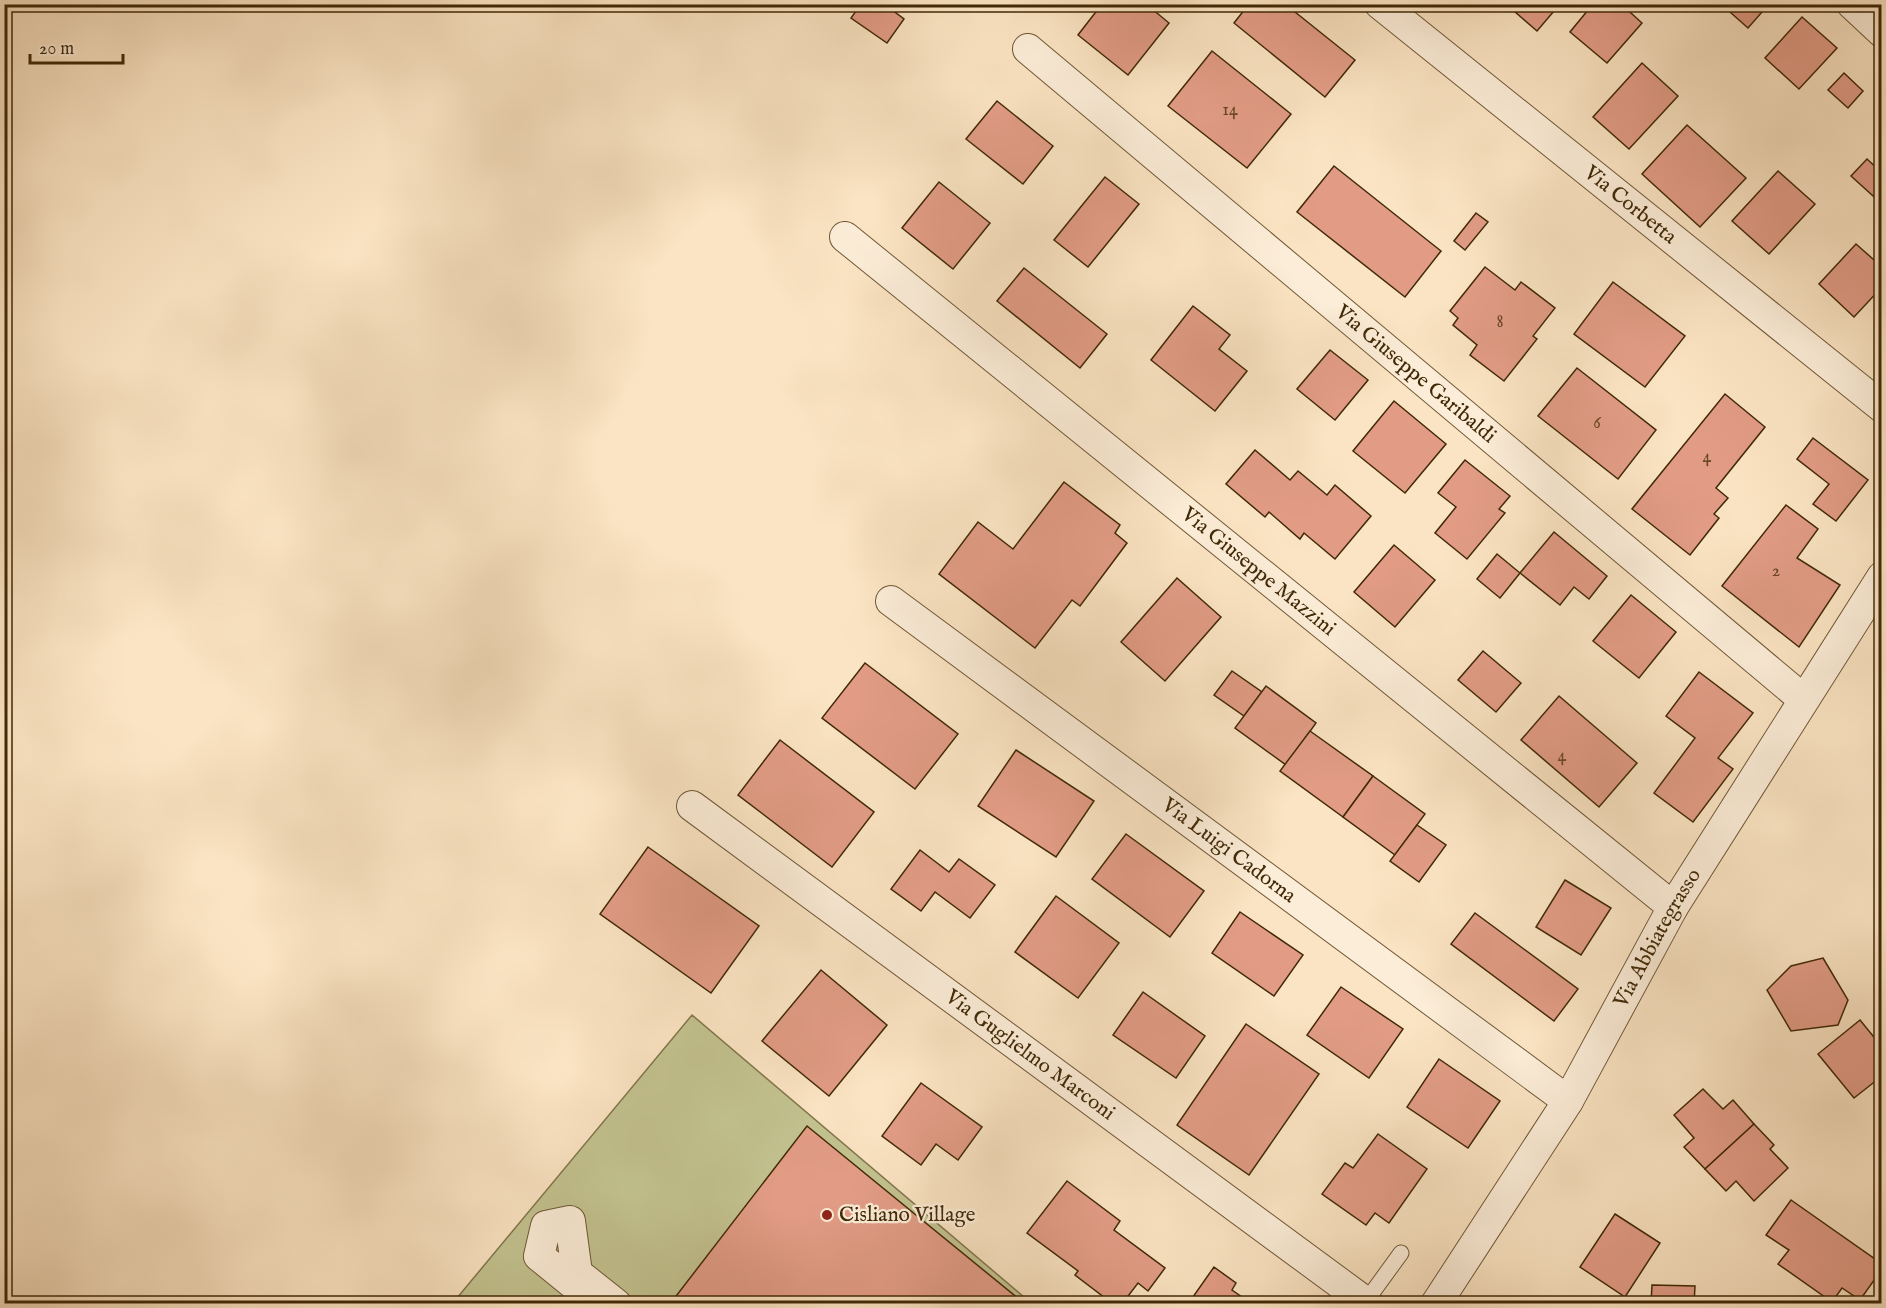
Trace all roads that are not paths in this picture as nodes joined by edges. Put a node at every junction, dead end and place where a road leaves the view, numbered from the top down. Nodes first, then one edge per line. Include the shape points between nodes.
1 (1380, 4) edge
2 (1852, 4) edge
3 (1881, 32) edge
4 (1028, 49) dead end
5 (845, 237) dead end
6 (1881, 407) edge
7 (1881, 577) edge
8 (891, 601) dead end
9 (1803, 699) junction
10 (692, 806) dead end
11 (1673, 907) junction
12 (1568, 1101) junction
13 (1401, 1253) dead end
14 (1366, 1303) edge
15 (598, 1304) edge
16 (616, 1304) edge
17 (1436, 1304) edge

1 - 6 street, Via Corbetta
2 - 3 street
4 - 9 street, Via Giuseppe Garibaldi
5 - 11 street, Via Giuseppe Mazzini
7 - 9 street, Via Abbiategrasso
8 - 12 street, Via Luigi Cadorna
9 - 11 street, Via Abbiategrasso
10 - 14 street, Via Guglielmo Marconi
11 - 12 street, Via Abbiategrasso
12 - 17 street, Via Abbiategrasso
13 - 14 lane
15 - 16 street via 538,1256 546,1226 570,1221 577,1273

